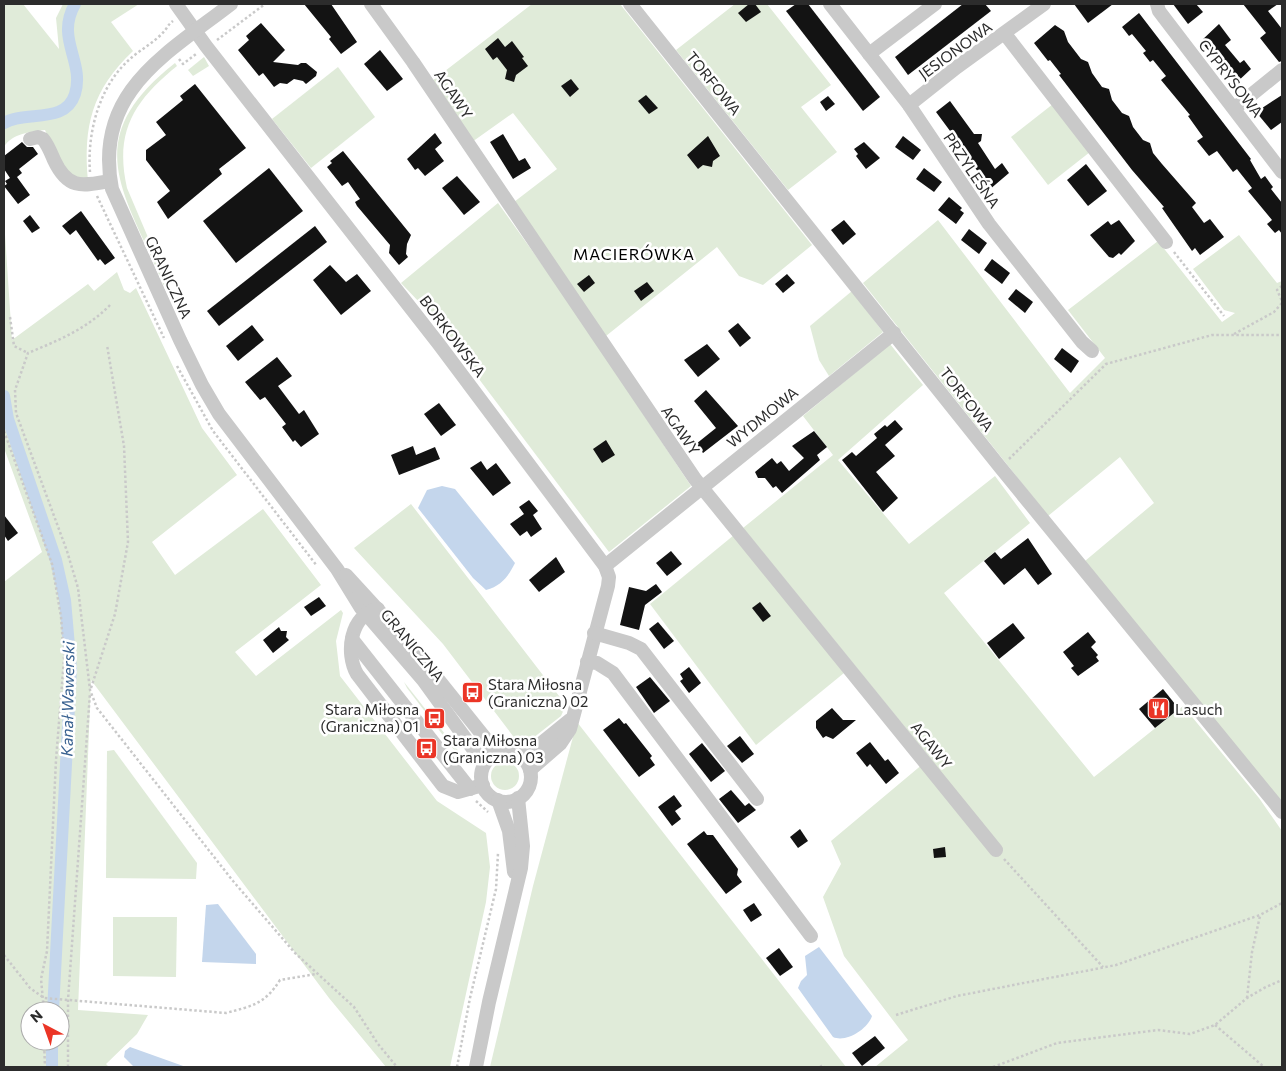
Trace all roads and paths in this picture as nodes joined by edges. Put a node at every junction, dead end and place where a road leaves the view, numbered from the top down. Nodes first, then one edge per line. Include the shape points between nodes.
1 (176, 4) edge
2 (231, 4) edge
3 (265, 4) edge
4 (371, 4) edge
5 (630, 4) edge
6 (831, 4) edge
7 (935, 4) edge
8 (1044, 4) edge
9 (1157, 4) edge
10 (168, 25) dead end
11 (197, 30) junction
12 (1005, 34) junction
13 (159, 35) dead end
14 (212, 42) dead end
15 (202, 49) dead end
16 (869, 54) junction
17 (178, 58) dead end
18 (1282, 70) edge
19 (909, 105) junction
20 (1235, 108) junction
21 (30, 139) dead end
22 (1282, 172) edge
23 (110, 181) junction
24 (1166, 242) joint
25 (1282, 286) edge
26 (1282, 302) edge
27 (110, 305) dead end
28 (1224, 316) dead end
29 (10, 317) dead end
30 (894, 333) junction
31 (1233, 335) junction
32 (1282, 335) edge
33 (107, 346) dead end
34 (1092, 351) dead end
35 (28, 354) junction
36 (4, 430) edge
37 (1000, 467) junction
38 (702, 487) junction
39 (605, 566) junction
40 (372, 612) junction
41 (594, 634) junction
42 (587, 662) junction
43 (90, 690) junction
44 (572, 718) junction
45 (497, 753) junction
46 (520, 756) junction
47 (484, 764) junction
48 (530, 770) junction
49 (476, 791) junction
50 (518, 798) junction
51 (756, 799) dead end
52 (498, 800) junction
53 (1282, 812) edge
54 (491, 815) dead end
55 (497, 849) dead end
56 (996, 850) joint
57 (514, 892) junction
58 (1282, 903) edge
59 (1260, 915) junction
60 (811, 936) dead end
61 (4, 955) edge
62 (1103, 968) junction
63 (316, 974) junction
64 (1282, 980) edge
65 (44, 998) junction
66 (1247, 998) junction
67 (68, 1000) junction
68 (896, 1015) dead end
69 (1215, 1025) junction
70 (44, 1051) edge
71 (44, 1067) edge
72 (68, 1067) edge
73 (396, 1067) edge
74 (457, 1067) edge
75 (476, 1067) edge
76 (993, 1067) edge
77 (1264, 1067) edge

1 - 11 street, BORKOWSKA
2 - 11 street, GRANICZNA
3 - 14 path
4 - 38 street, AGAWY
5 - 30 street, TORFOWA
6 - 16 street, PRZYLEŚNA
7 - 16 street
8 - 12 street, JESIONOWA
9 - 20 street, CYPRYSOWA via 1158,11
10 - 13 path
11 - 23 street, GRANICZNA via 147,72 122,101 109,139
11 - 39 street, BORKOWSKA via 206,46 438,343
12 - 19 street, JESIONOWA
12 - 24 street
15 - 17 path via 183,64
16 - 19 street, PRZYLEŚNA
18 - 20 street
19 - 34 street, PRZYLEŚNA via 984,217
20 - 22 street, CYPRYSOWA
21 - 23 street via 43,139 58,170 74,184
23 - 40 street, GRANICZNA via 120,210 209,399
24 - 28 path
25 - 26 path via 1277,290
26 - 31 path via 1274,312
27 - 35 path via 97,319
29 - 35 path via 14,346
30 - 37 street, TORFOWA
30 - 38 street, WYDMOWA
31 - 32 path
31 - 37 path via 1212,335 1106,364
33 - 43 path via 124,446 128,542 115,614
35 - 43 path via 15,390 16,413 78,588
36 - 65 path via 52,564 64,659 48,951 40,979
37 - 53 street, TORFOWA
38 - 39 street, WYDMOWA
38 - 56 street, AGAWY
39 - 41 street via 608,581
40 - 45 street, GRANICZNA via 418,653
40 - 47 street, GRANICZNA
40 - 49 street via 358,622 352,639
41 - 42 street
41 - 51 street via 641,649
42 - 44 street
42 - 60 street via 597,663 613,673
43 - 63 path via 97,708 234,881
43 - 67 path
44 - 46 street
44 - 48 street via 564,739
45 - 46 street via 509,752
45 - 47 street
46 - 48 street
47 - 49 street
48 - 50 street via 529,786
49 - 52 street
49 - 54 path via 476,802
50 - 52 street
50 - 57 street via 523,854
52 - 57 street via 511,839
55 - 74 path via 496,889
56 - 62 path
57 - 75 street
58 - 59 path
59 - 62 path via 1185,943
59 - 66 path
61 - 65 path via 30,988
62 - 68 path via 957,996
63 - 67 path via 280,980 271,995 254,1006 226,1013
63 - 73 path via 354,1007
64 - 66 path
65 - 67 path
66 - 69 path
67 - 72 path
69 - 76 path via 1190,1034 1158,1030 1057,1043
69 - 77 path
70 - 71 path

